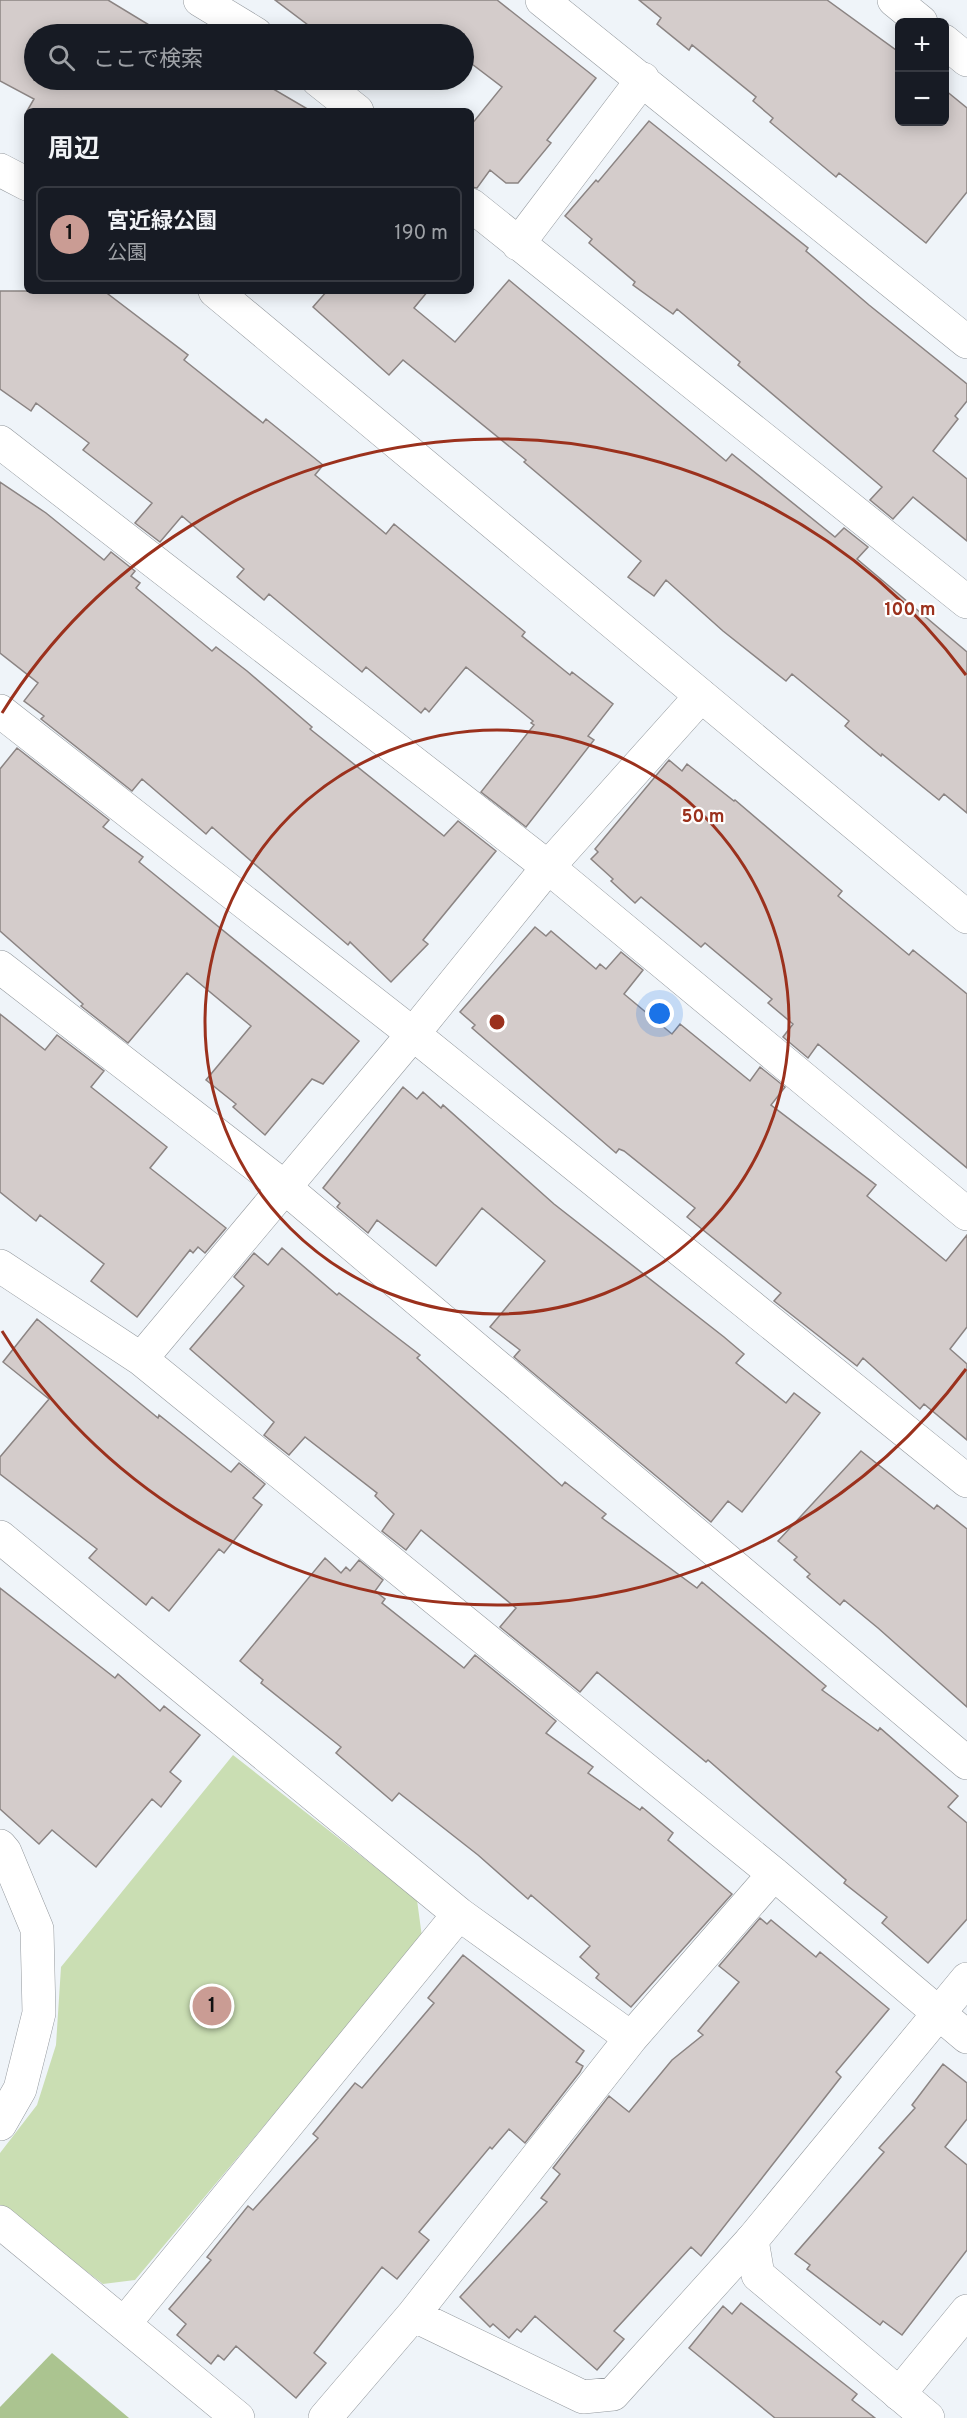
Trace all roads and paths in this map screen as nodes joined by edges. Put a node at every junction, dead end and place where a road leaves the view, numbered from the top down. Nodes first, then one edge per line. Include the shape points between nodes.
1 (200, 0) edge
2 (542, 0) edge
3 (894, 0) edge
4 (916, 18) edge
5 (240, 24) edge
6 (949, 44) edge
7 (967, 60) edge
8 (643, 79) junction
9 (331, 90) edge
10 (353, 108) edge
11 (0, 170) edge
12 (24, 182) edge
13 (474, 207) edge
14 (518, 244) junction
15 (219, 294) edge
16 (967, 342) edge
17 (0, 442) edge
18 (967, 602) edge
19 (701, 696) junction
20 (0, 711) edge
21 (548, 867) junction
22 (967, 917) edge
23 (0, 968) edge
24 (413, 1034) junction
25 (283, 1186) junction
26 (967, 1214) edge
27 (0, 1266) edge
28 (141, 1359) junction
29 (967, 1481) edge
30 (0, 1537) edge
31 (967, 1763) edge
32 (0, 1845) edge
33 (774, 1874) junction
34 (459, 1914) junction
35 (967, 1979) edge
36 (939, 2013) junction
37 (967, 2037) edge
38 (631, 2038) junction
39 (0, 2124) edge
40 (0, 2222) edge
41 (752, 2240) junction
42 (967, 2311) edge
43 (413, 2315) junction
44 (123, 2324) junction
45 (899, 2394) junction
46 (238, 2418) edge
47 (325, 2418) edge
48 (928, 2418) edge

1 - 5 street
2 - 8 street
3 - 4 street
6 - 7 street
8 - 14 street
8 - 16 street
9 - 10 street
11 - 12 street
13 - 14 street
14 - 18 street
15 - 19 street
17 - 21 street
19 - 21 street
19 - 22 street
20 - 24 street
21 - 24 street
21 - 26 street
23 - 25 street
24 - 25 street
24 - 29 street
25 - 28 street
25 - 31 street
27 - 28 street
28 - 33 street
30 - 34 street
32 - 39 street via 37,1929 39,2013 21,2089
33 - 36 street
33 - 38 street
34 - 38 street
34 - 44 street
35 - 36 street
36 - 37 street
36 - 41 street
38 - 43 street
40 - 44 street
41 - 43 street via 613,2394 583,2397
41 - 45 street via 758,2275
42 - 45 street
43 - 47 street
44 - 46 street
45 - 48 street

